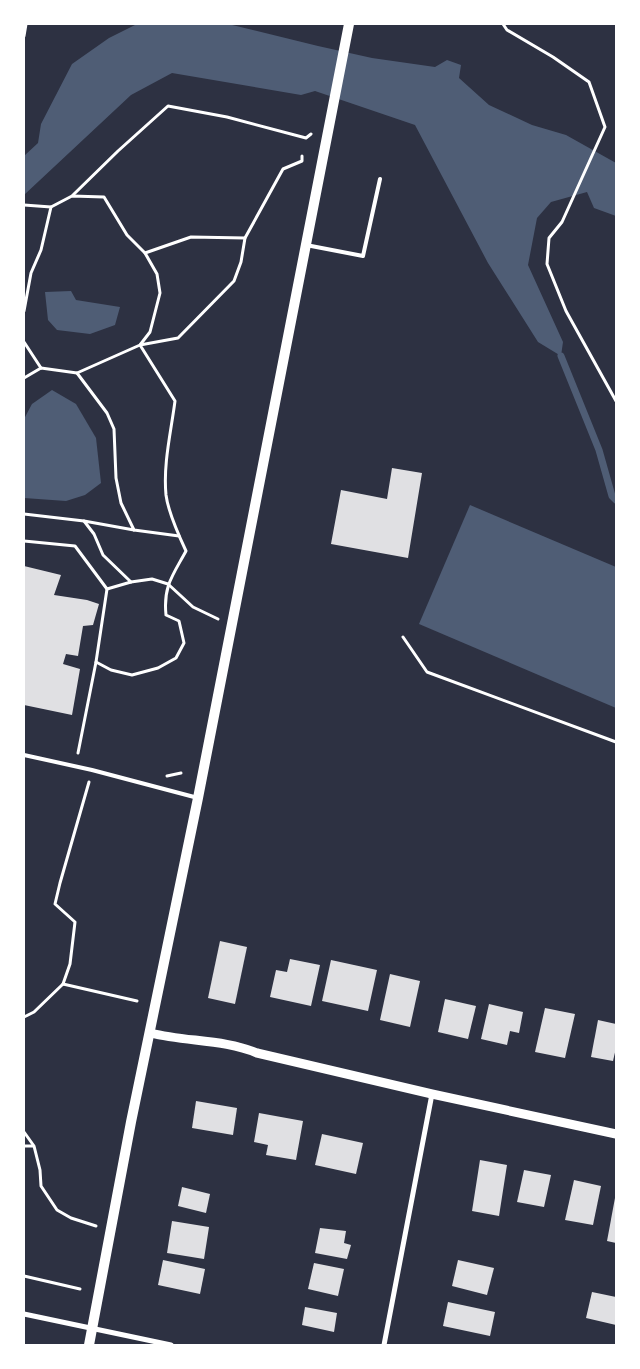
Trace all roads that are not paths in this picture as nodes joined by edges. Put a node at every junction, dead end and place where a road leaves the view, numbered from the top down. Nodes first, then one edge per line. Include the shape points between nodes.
1 (349, 27) edge
2 (380, 179) dead end
3 (306, 245) junction
4 (24, 755) edge
5 (198, 798) junction
6 (151, 1033) junction
7 (432, 1094) junction
8 (616, 1134) edge
9 (24, 1314) edge
10 (92, 1328) junction
11 (89, 1345) edge
12 (171, 1345) edge
13 (384, 1345) edge

1 - 3 main road
2 - 3 lane via 363,256
3 - 5 main road
4 - 5 lane
5 - 6 main road
6 - 7 street via 244,1047
6 - 10 main road
7 - 8 street
7 - 13 street
9 - 10 street
10 - 11 main road
10 - 12 street

